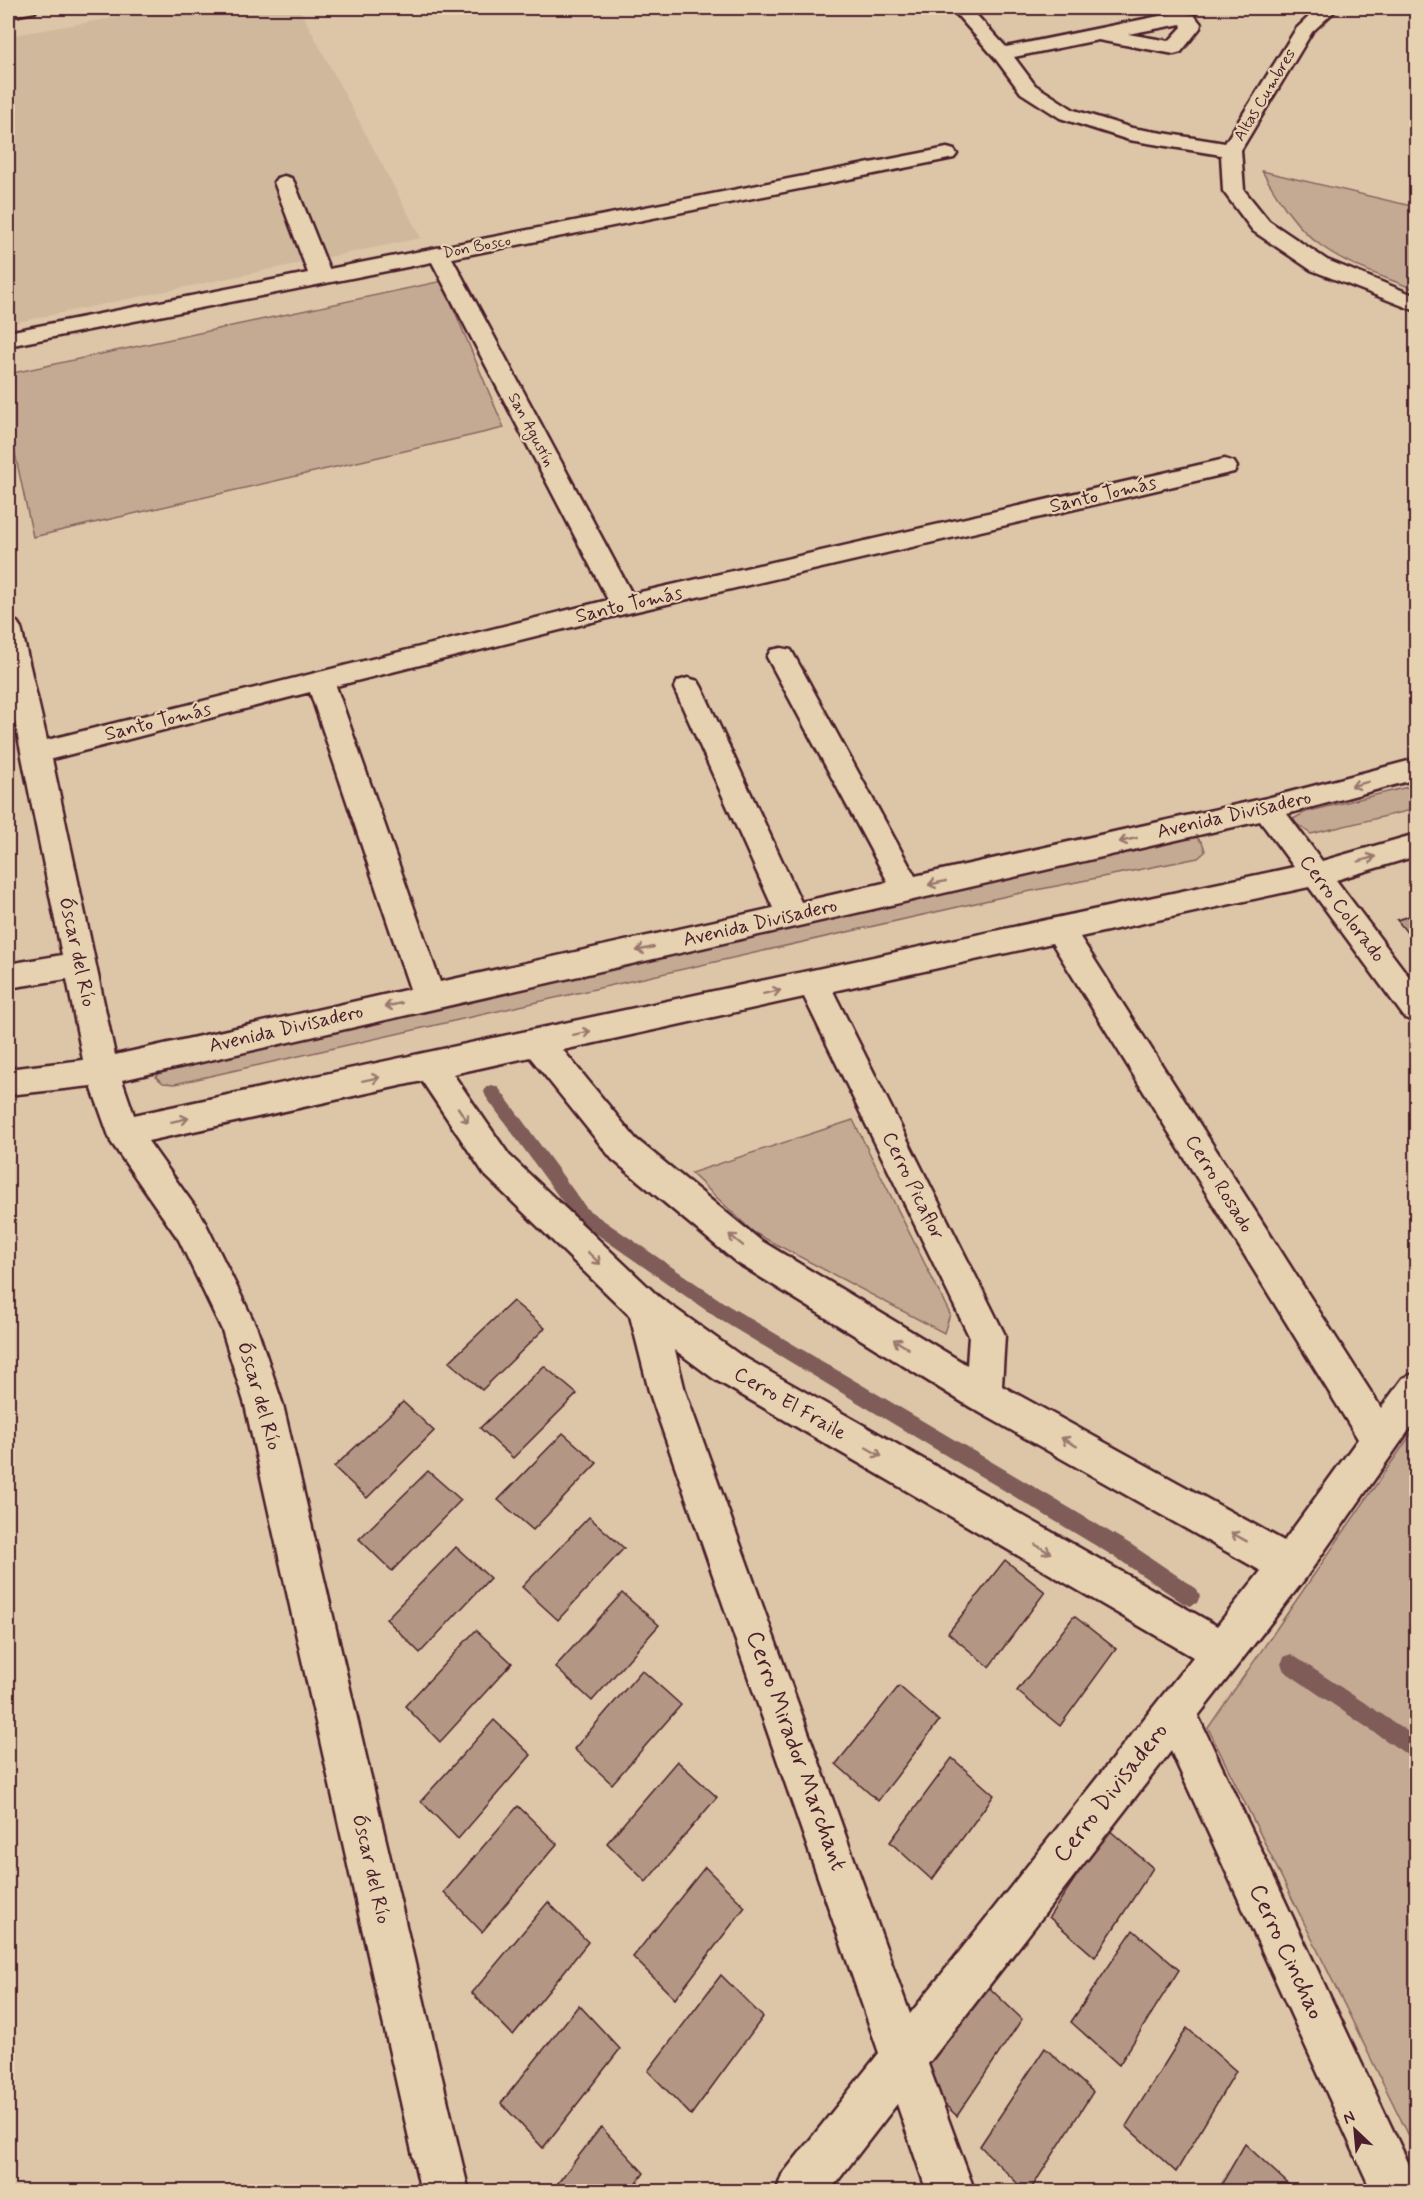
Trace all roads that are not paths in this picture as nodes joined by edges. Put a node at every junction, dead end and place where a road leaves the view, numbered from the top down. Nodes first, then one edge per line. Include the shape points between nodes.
1 (28, 8) edge
2 (960, 8) edge
3 (1329, 8) edge
4 (8, 11) edge
5 (1095, 34) dead end
6 (1002, 54) junction
7 (1231, 150) junction
8 (947, 154) dead end
9 (284, 182) dead end
10 (439, 255) junction
11 (321, 278) junction
12 (1416, 304) edge
13 (8, 339) edge
14 (1225, 467) dead end
15 (624, 605) junction
16 (8, 628) edge
17 (781, 657) dead end
18 (320, 680) junction
19 (688, 688) dead end
20 (36, 753) junction
21 (1416, 769) edge
22 (1267, 809) junction
23 (1416, 845) edge
24 (1317, 874) junction
25 (907, 889) junction
26 (792, 916) junction
27 (1059, 929) junction
28 (78, 965) junction
29 (8, 976) edge
30 (813, 983) junction
31 (429, 997) junction
32 (1416, 1009) edge
33 (538, 1043) junction
34 (430, 1066) junction
35 (102, 1071) junction
36 (8, 1082) edge
37 (123, 1132) junction
38 (646, 1308) junction
39 (1416, 1390) edge
40 (983, 1395) junction
41 (1379, 1439) junction
42 (1290, 1566) junction
43 (1223, 1652) junction
44 (1175, 1713) junction
45 (905, 2056) junction
46 (445, 2192) edge
47 (799, 2192) edge
48 (951, 2192) edge
49 (1397, 2192) edge

1 - 4 street
2 - 6 street
3 - 7 street, Altas Cumbres via 1305,28
5 - 6 street
6 - 7 street via 1028,89 1067,114 1129,134
7 - 12 street, Altas Cumbres via 1234,191 1261,226 1319,265
8 - 10 street, Don Bosco
9 - 11 street
10 - 11 street, Don Bosco
10 - 15 street, San Agustín
11 - 13 street, Don Bosco
14 - 15 street, Santo Tomás
15 - 18 street, Santo Tomás
16 - 20 street, Óscar del Río
17 - 25 street
18 - 20 street, Santo Tomás
18 - 31 street
19 - 26 street
20 - 28 street, Óscar del Río
21 -> 22 street, Avenida Divisadero
22 - 24 street, Cerro Colorado
22 -> 25 street, Avenida Divisadero
24 -> 23 street
24 - 27 street
24 - 32 street, Cerro Colorado
25 - 26 street, Avenida Divisadero
26 -> 31 street, Avenida Divisadero
27 - 30 street
27 - 41 street, Cerro Rosado
28 - 29 street
28 - 35 street, Óscar del Río
33 -> 30 street
30 - 40 street, Cerro Picaflor via 987,1335
31 -> 35 street, Avenida Divisadero
33 - 34 street
40 -> 33 street via 748,1251 624,1149
37 -> 34 street
34 -> 38 street, Cerro El Fraile via 497,1165
35 - 36 street, Avenida Divisadero
35 - 37 street, Óscar del Río
37 - 46 street, Óscar del Río via 191,1229 239,1328 264,1405
38 -> 43 street, Cerro El Fraile via 727,1367
38 - 45 street, Cerro Mirador Marchant via 666,1391
39 - 41 street, Cerro Divisadero
42 -> 40 street
41 - 42 street, Cerro Divisadero
42 - 43 street, Cerro Divisadero
43 - 44 street, Cerro Divisadero
44 - 45 street, Cerro Divisadero
44 - 49 street, Cerro Cinchao
45 - 47 street, Cerro Divisadero
45 - 48 street, Cerro Mirador Marchant

